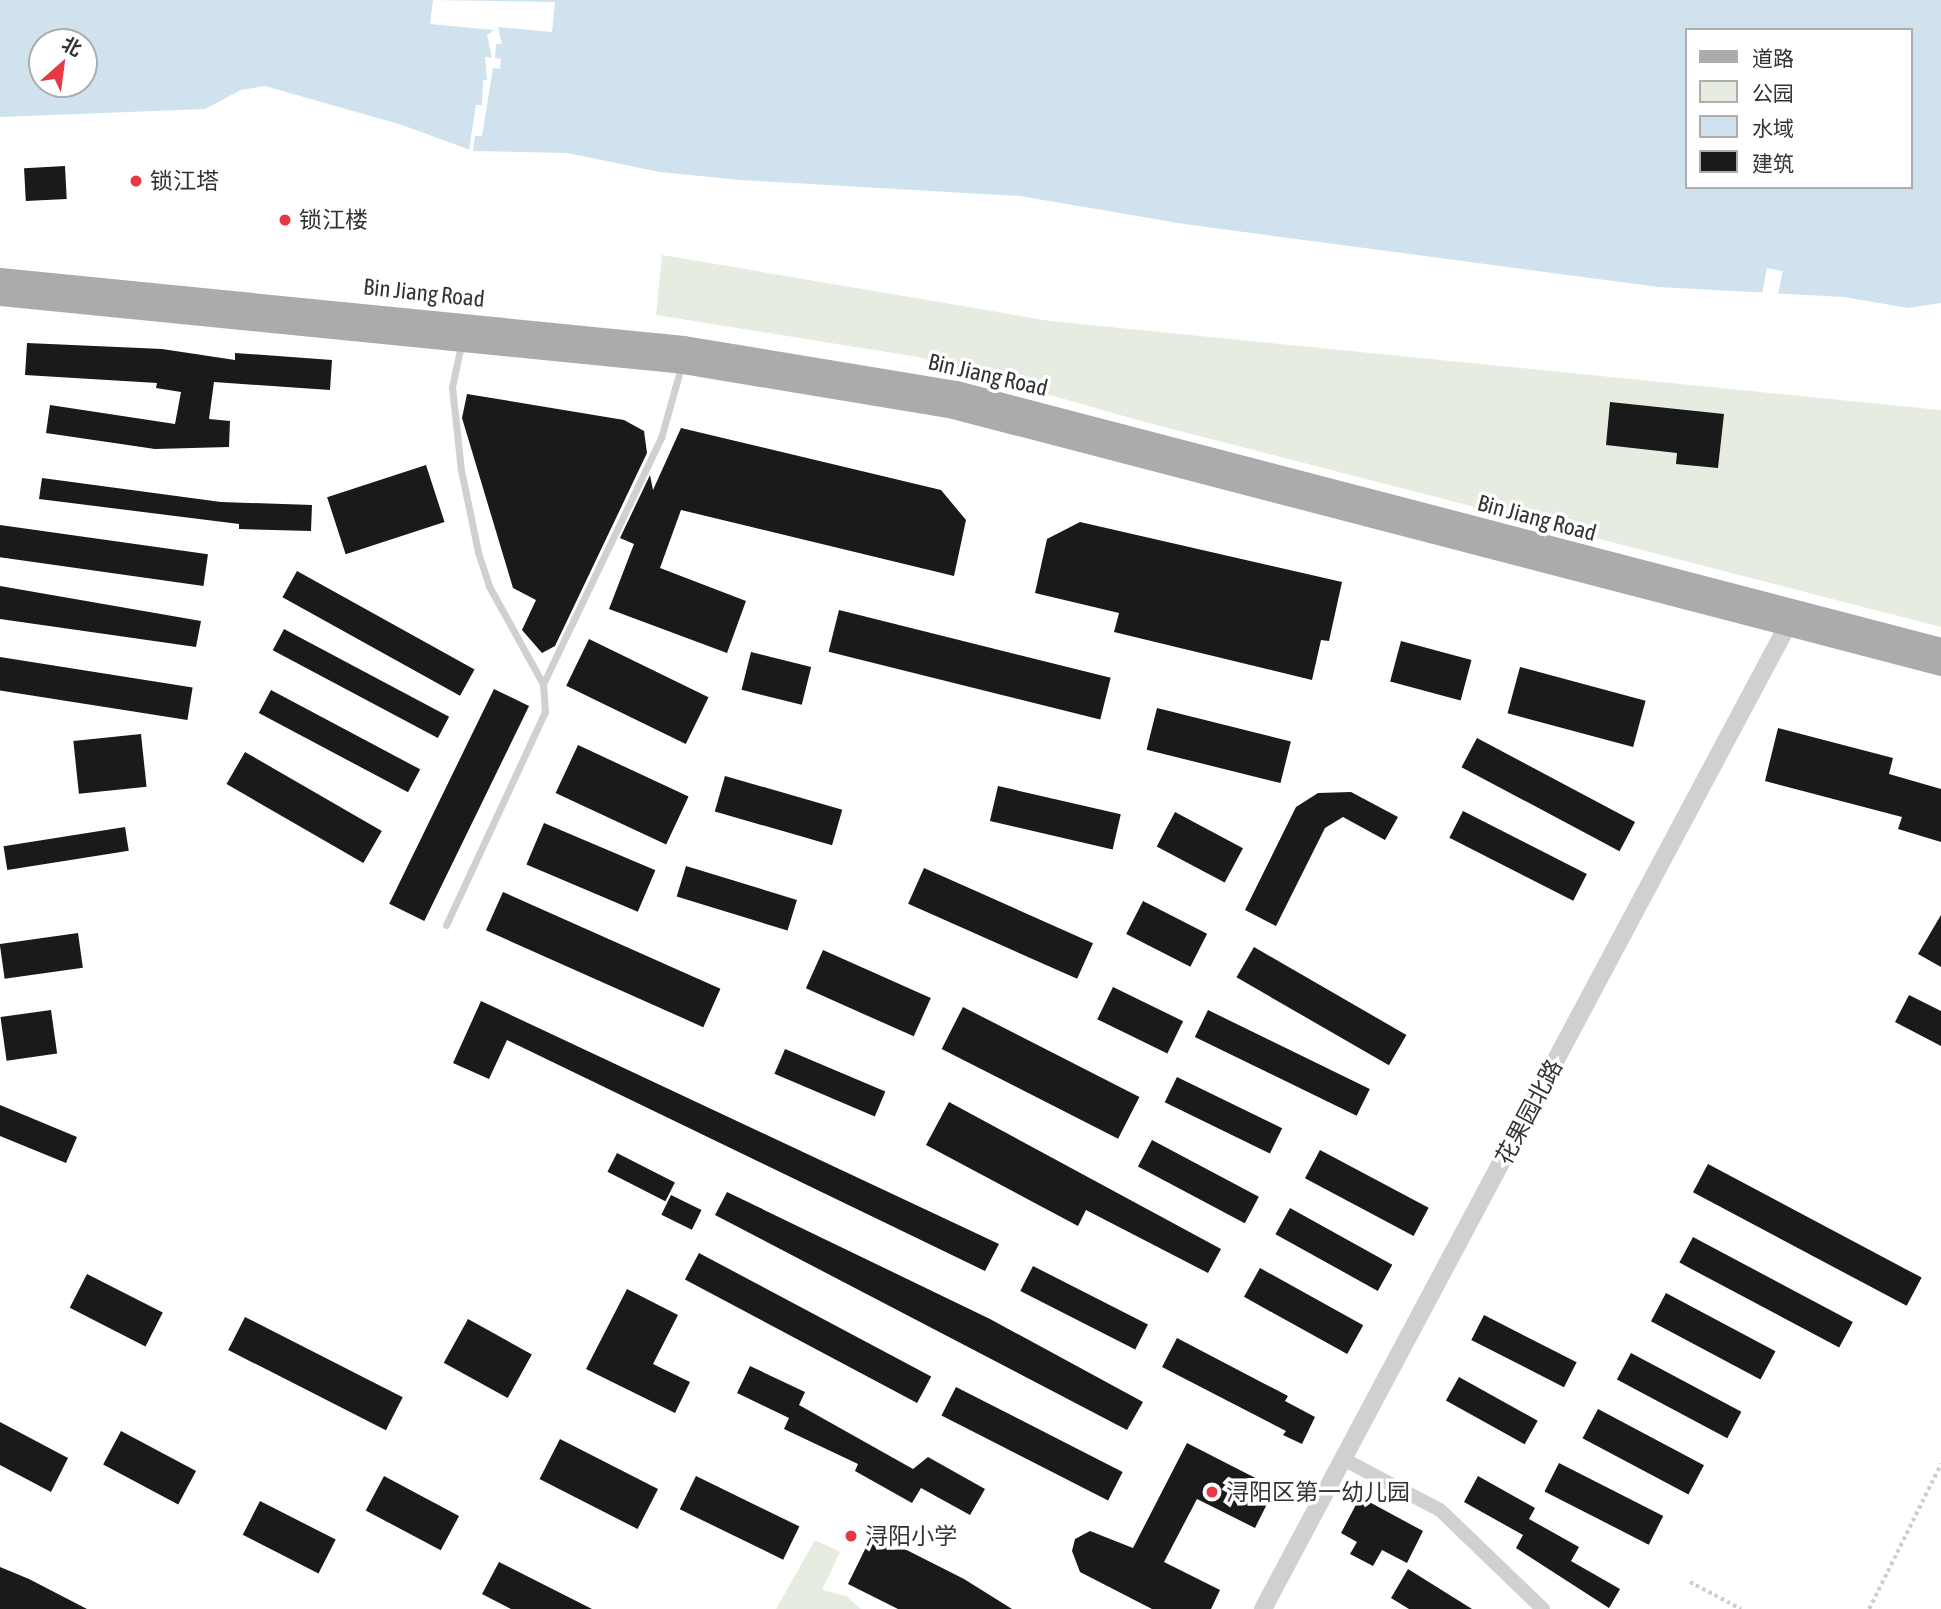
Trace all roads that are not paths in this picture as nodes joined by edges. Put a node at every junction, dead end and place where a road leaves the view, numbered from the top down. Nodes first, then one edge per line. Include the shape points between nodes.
1 (0, 278) edge
2 (0, 295) edge
3 (466, 324) junction
4 (682, 363) junction
5 (1790, 621) junction
6 (1941, 648) edge
7 (1941, 665) edge
8 (543, 684) junction
9 (446, 925) dead end
10 (1345, 1460) junction
11 (1263, 1609) edge
12 (1544, 1609) edge

1 - 3 main road, Bin Jiang Road
2 - 4 main road, Bin Jiang Road
3 - 5 main road, Bin Jiang Road via 684,346 956,391
3 - 8 lane via 452,387 468,506 489,586
4 - 5 main road, Bin Jiang Road via 953,408
4 - 8 lane via 661,438
5 - 6 main road, Bin Jiang Road
5 - 7 main road, Bin Jiang Road
5 - 10 street, 花果园北路
8 - 9 lane via 545,712
10 - 11 street, 花果园北路
10 - 12 street via 1440,1510

